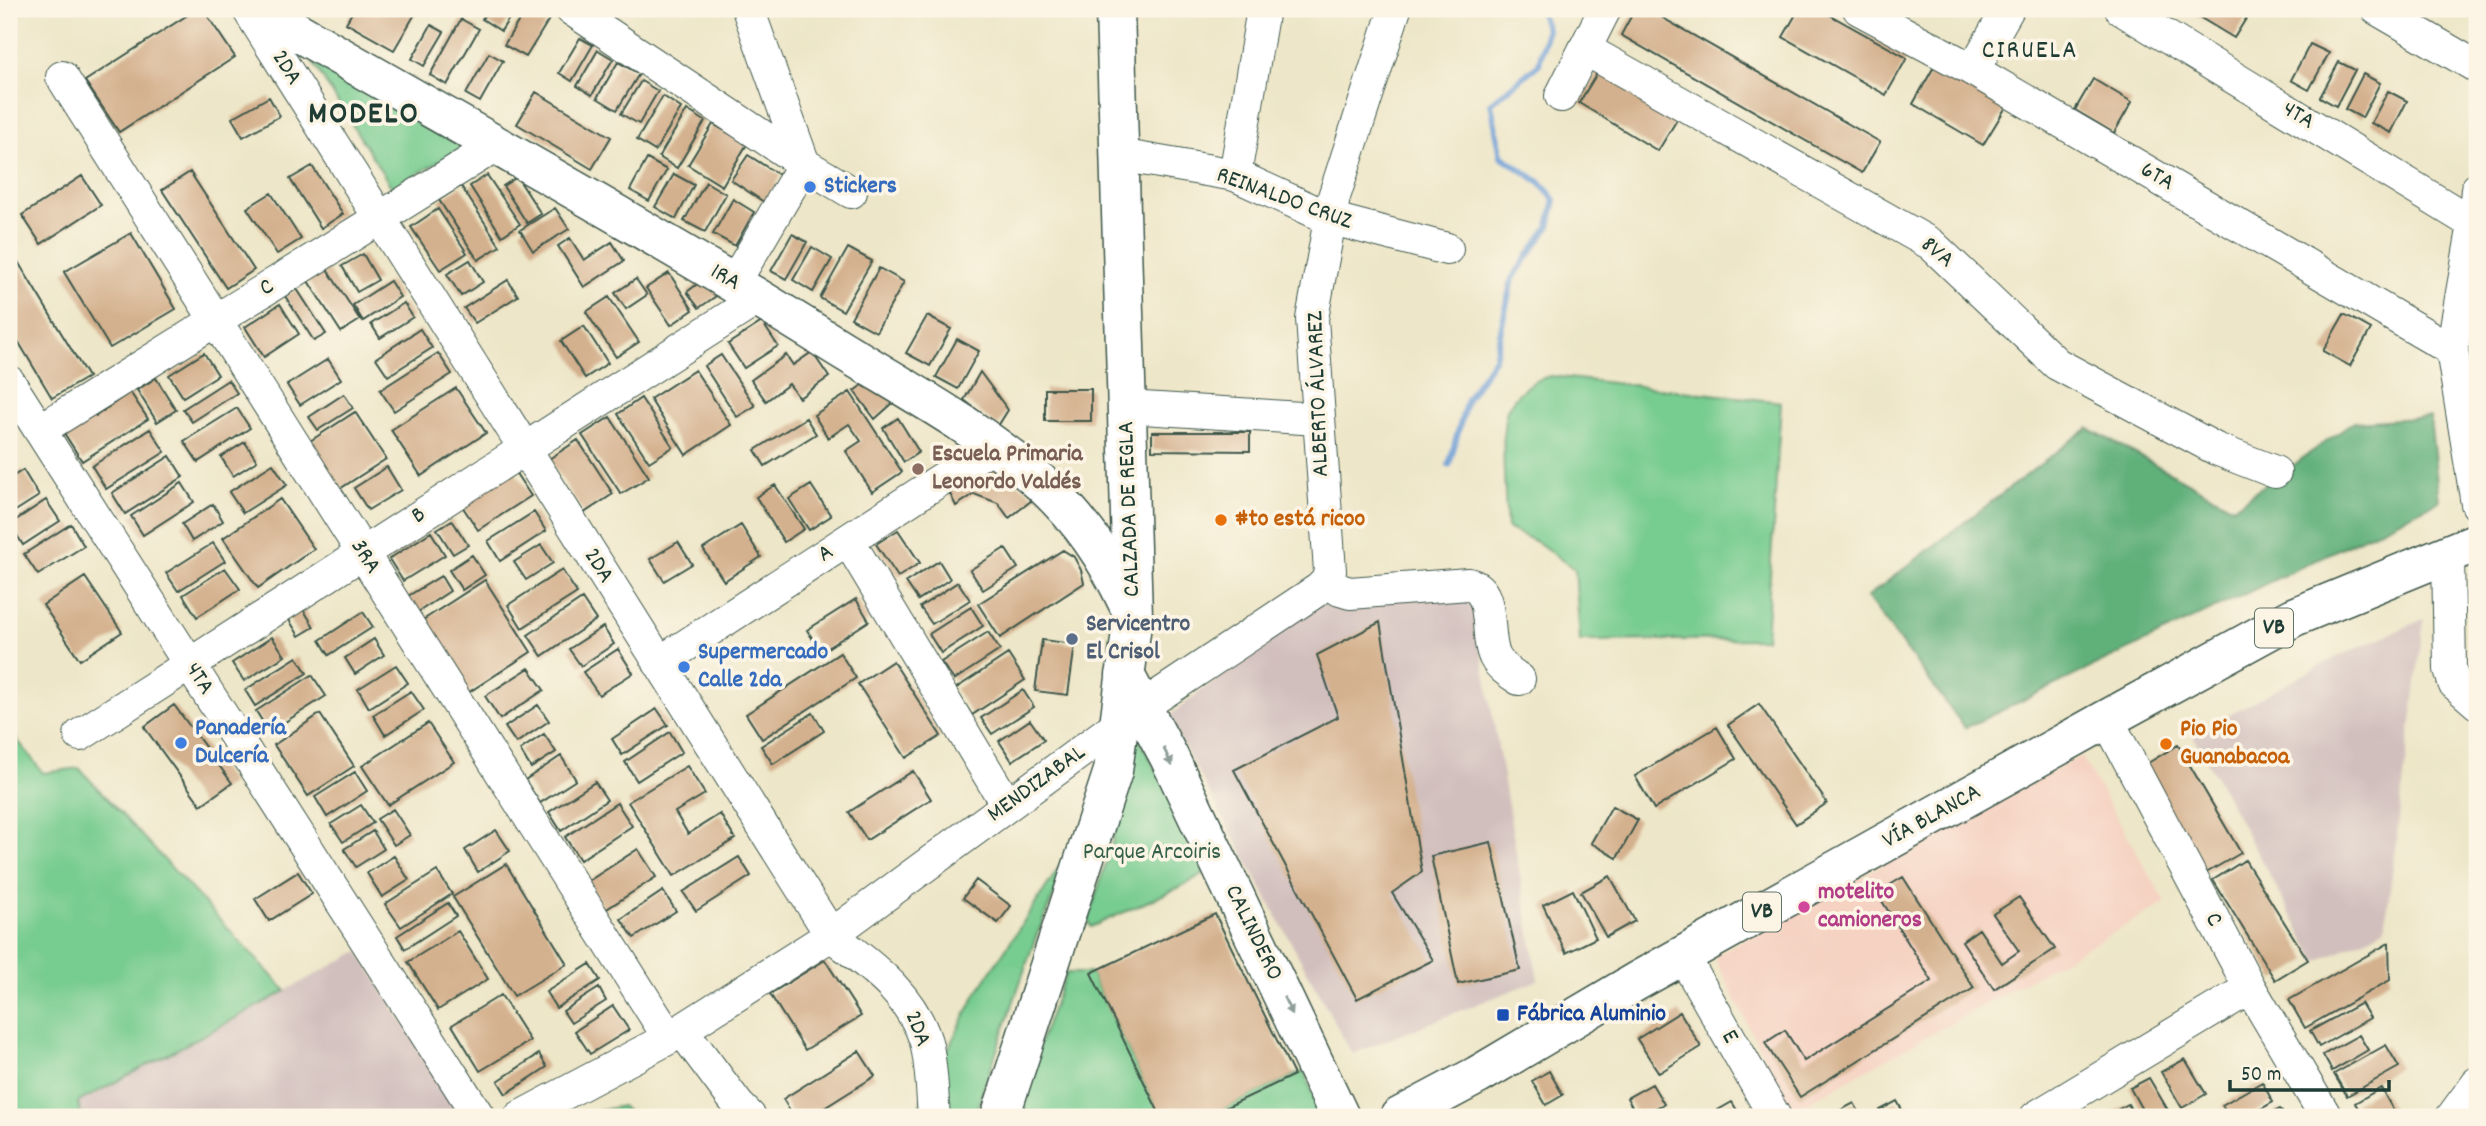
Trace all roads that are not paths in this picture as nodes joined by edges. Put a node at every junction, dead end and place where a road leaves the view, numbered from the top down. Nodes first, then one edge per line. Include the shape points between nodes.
1 (248, 9) edge
2 (258, 9) edge
3 (571, 9) edge
4 (748, 9) edge
5 (1115, 9) edge
6 (1263, 9) edge
7 (1395, 9) edge
8 (1605, 9) edge
9 (1859, 9) edge
10 (2008, 9) edge
11 (2121, 9) edge
12 (2377, 9) edge
13 (1585, 49) junction
14 (2477, 67) edge
15 (1973, 70) junction
16 (62, 77) dead end
17 (1561, 96) dead end
18 (495, 146) junction
19 (1119, 155) junction
20 (804, 164) junction
21 (1235, 176) junction
22 (2477, 189) edge
23 (851, 192) dead end
24 (381, 218) junction
25 (1329, 218) junction
26 (2474, 224) junction
27 (1447, 249) dead end
28 (746, 291) junction
29 (216, 320) junction
30 (2452, 350) junction
31 (9, 382) edge
32 (1127, 407) junction
33 (1318, 419) junction
34 (40, 430) junction
35 (994, 445) junction
36 (525, 448) junction
37 (2276, 472) dead end
38 (2477, 504) edge
39 (848, 540) junction
40 (2463, 548) edge
41 (363, 553) junction
42 (1327, 581) junction
43 (1133, 615) junction
44 (659, 663) junction
45 (189, 664) junction
46 (1519, 679) dead end
47 (1129, 702) junction
48 (2477, 704) edge
49 (2107, 719) junction
50 (80, 735) dead end
51 (1007, 806) junction
52 (831, 935) junction
53 (1683, 956) junction
54 (2250, 988) junction
55 (675, 1034) junction
56 (2477, 1083) edge
57 (479, 1117) edge
58 (520, 1117) edge
59 (750, 1117) edge
60 (934, 1117) edge
61 (1000, 1117) edge
62 (1340, 1117) edge
63 (1399, 1117) edge
64 (1775, 1117) edge
65 (2036, 1117) edge
66 (2326, 1117) edge
67 (2452, 1117) edge

1 - 24 street, 2DA
2 - 18 main road, 1RA
3 - 20 street
4 - 20 street
5 - 19 main road, CALZADA DE REGLA
6 - 21 street
7 - 25 street, ALBERTO ÁLVAREZ
8 - 13 street
9 - 15 street, 6TA
10 - 15 street
11 - 26 street, 4TA
12 - 14 street
13 - 17 street
13 - 37 street, 8VA via 1931,244 2057,364 2216,449
15 - 30 street, 6TA
16 - 29 street, 3RA
18 - 24 street, C
18 - 28 main road, 1RA
19 - 21 street, REINALDO CRUZ
19 - 32 main road, CALZADA DE REGLA
20 - 23 street
20 - 28 street
21 - 25 street, REINALDO CRUZ
22 - 26 street
24 - 29 street, C
24 - 36 street, 2DA
25 - 27 street, REINALDO CRUZ
25 - 33 street, ALBERTO ÁLVAREZ via 1312,318
26 - 30 street
28 - 35 main road, 1RA
28 - 36 street, B
29 - 34 street, C
29 - 41 street, 3RA
30 - 38 street
31 - 34 street, 4TA
32 - 33 street
32 - 43 main road, CALZADA DE REGLA
33 - 42 street, ALBERTO ÁLVAREZ via 1330,571
34 - 45 street, 4TA
35 - 39 street, A
35 - 43 main road, 1RA via 1087,531
36 - 41 street, B
36 - 44 street, 2DA
39 - 44 street, A
39 - 51 street
40 - 48 street via 2450,669 2454,683
40 - 49 main road, VÍA BLANCA / VB via 2294,617
41 - 45 street, B
41 - 55 street, 3RA
42 - 46 street via 1350,593 1476,586 1486,604 1496,661
42 - 47 street, MENDIZABAL
43 - 47 main road, CALZADA DE REGLA
44 - 52 street, 2DA
45 - 50 street, B
45 - 57 street, 4TA
47 - 51 street, MENDIZABAL
47 - 61 main road, CALZADA DE REGLA via 1113,771
47 -> 62 main road, CALINDERO
49 - 53 main road, VÍA BLANCA / VB
49 - 54 street, C
51 - 52 street, MENDIZABAL
52 - 55 street, MENDIZABAL
52 - 60 street, 2DA via 882,974 910,1006 926,1042
53 - 63 main road, VÍA BLANCA / VB
53 - 64 street, E
54 - 65 street
54 - 66 street, C
55 - 58 street, MENDIZABAL
55 - 59 street, 3RA
56 - 67 street

